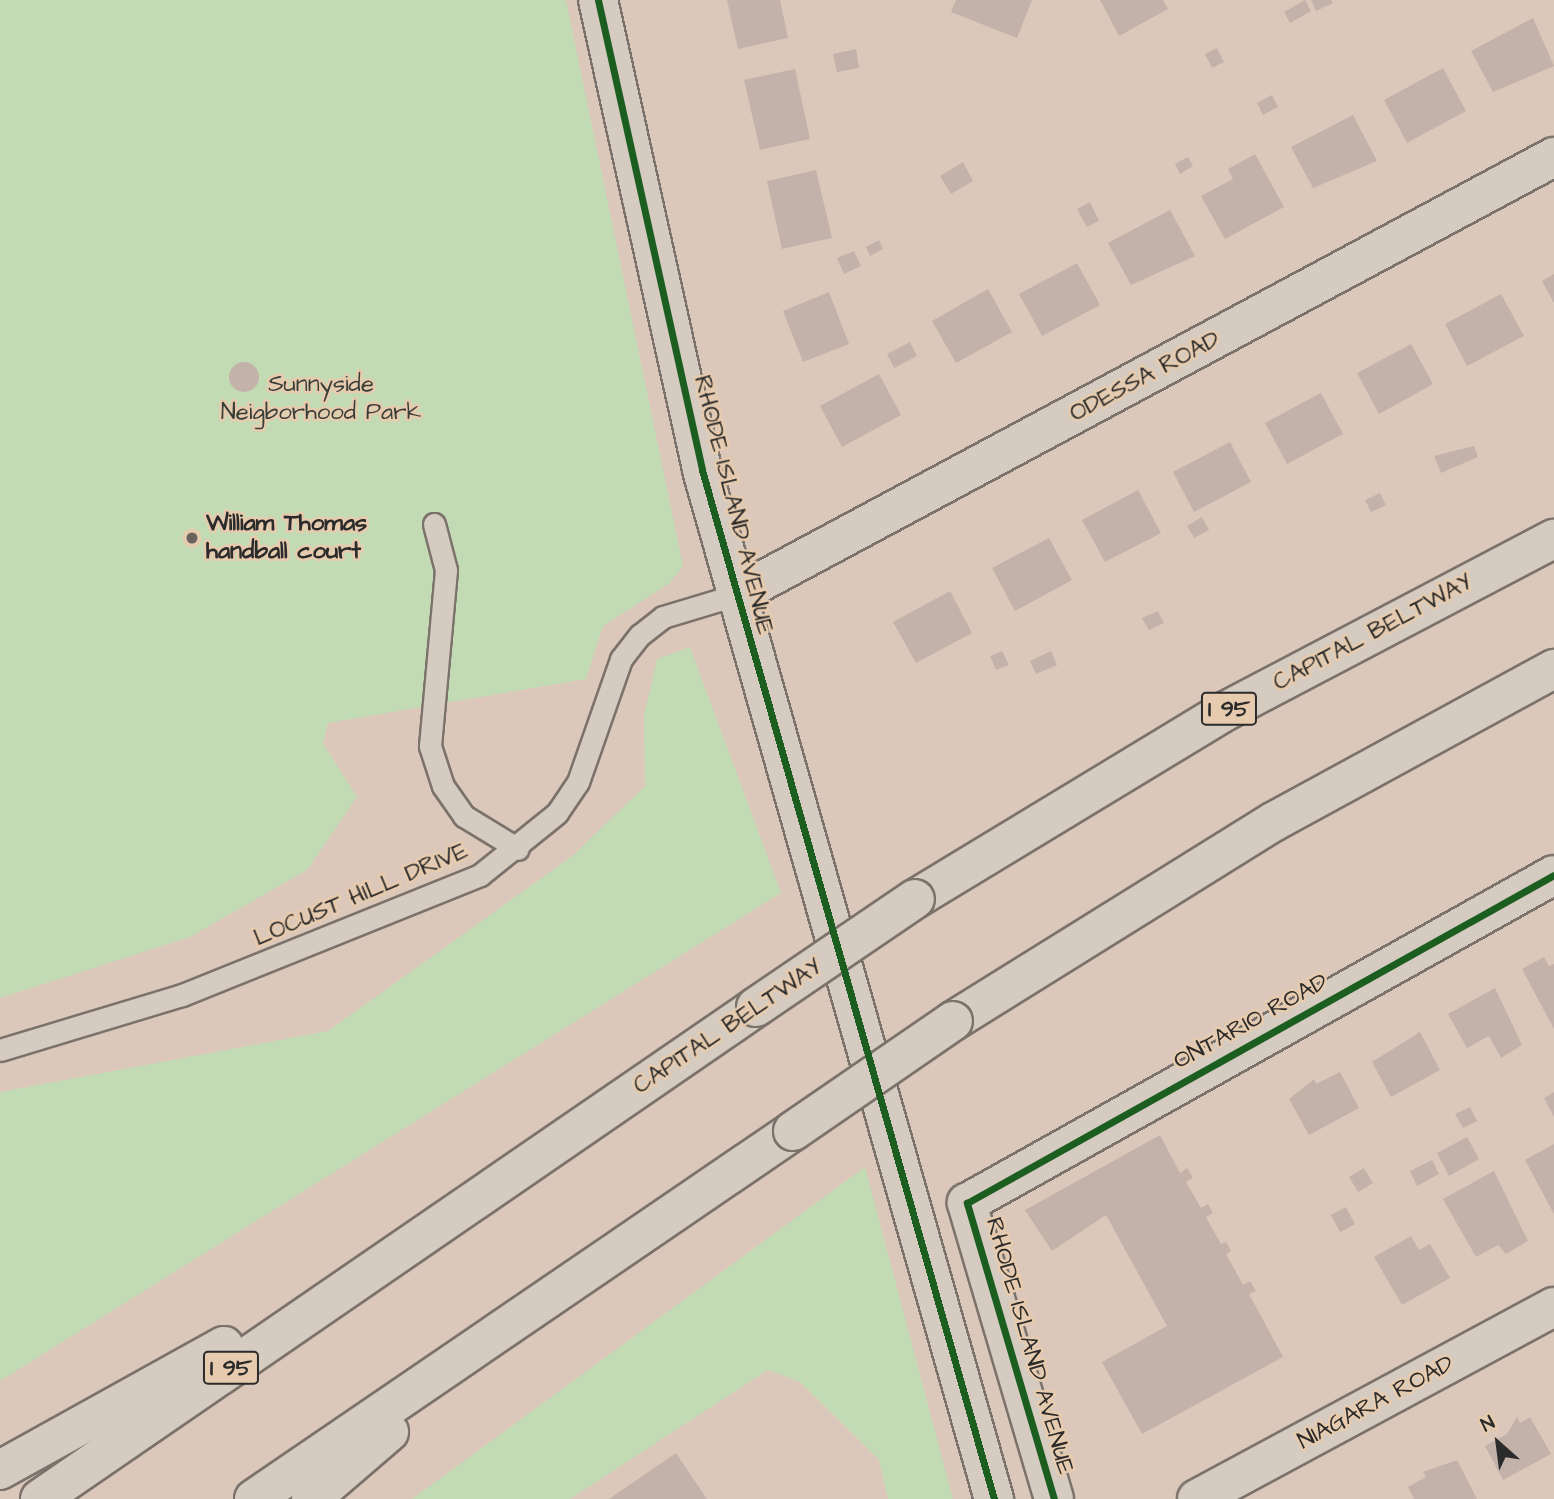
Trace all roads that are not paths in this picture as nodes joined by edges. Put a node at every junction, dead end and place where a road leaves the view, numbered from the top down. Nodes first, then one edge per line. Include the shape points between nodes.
1 (598, 0) edge
2 (1554, 157) edge
3 (434, 524) dead end
4 (1554, 539) edge
5 (736, 595) junction
6 (1554, 669) edge
7 (518, 849) junction
8 (1554, 875) edge
9 (0, 1050) edge
10 (967, 1203) joint
11 (422, 1237) junction
12 (533, 1307) junction
13 (1554, 1307) edge
14 (0, 1469) edge
15 (40, 1499) edge
16 (254, 1499) edge
17 (311, 1499) edge
18 (994, 1499) edge
19 (1054, 1499) edge
20 (1197, 1499) edge

1 - 5 main road, RHODE ISLAND AVENUE
2 - 5 main road, ODESSA ROAD
3 - 7 lane via 446,570 430,746 443,786 464,816
4 - 11 main road, CAPITAL BELTWAY / I 95, bridge via 1220,714 915,899
5 - 7 lane, LOCUST HILL DRIVE via 663,617 640,635 621,659 578,782 557,813
5 - 18 main road, RHODE ISLAND AVENUE
6 - 12 main road, bridge via 1273,822 953,1021
7 - 9 lane, LOCUST HILL DRIVE via 415,906 314,947 182,995
8 - 10 main road, ONTARIO ROAD
10 - 19 main road, RHODE ISLAND AVENUE
11 - 14 main road
11 - 15 main road, CAPITAL BELTWAY / I 95
12 - 16 main road
12 - 17 main road
13 - 20 main road, NIAGARA ROAD

